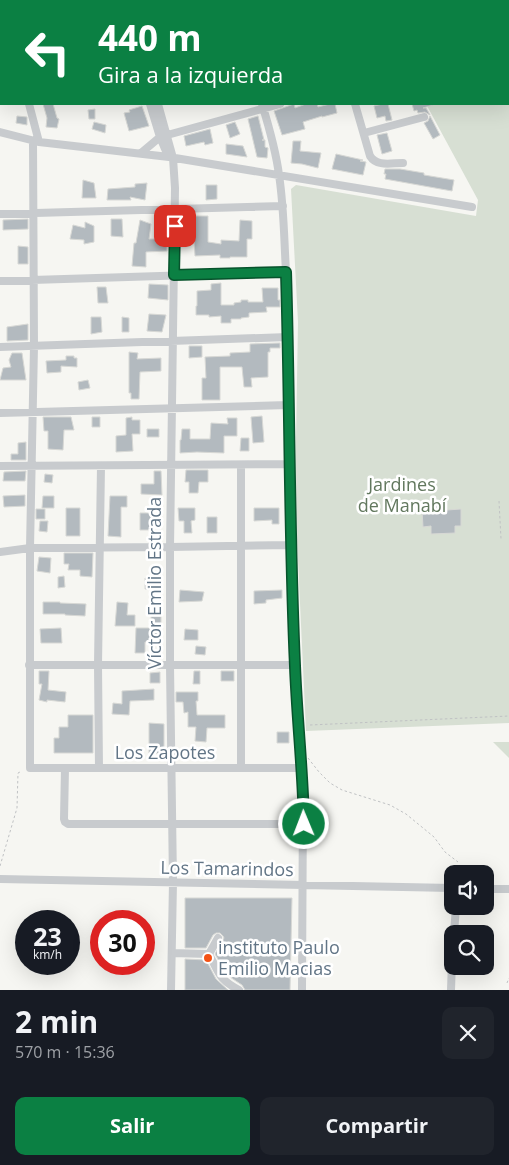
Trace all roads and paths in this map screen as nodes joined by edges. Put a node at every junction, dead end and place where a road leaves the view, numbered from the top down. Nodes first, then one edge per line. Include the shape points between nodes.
1 (29, 105) edge
2 (150, 105) edge
3 (158, 105) edge
4 (355, 105) edge
5 (263, 106) edge
6 (424, 117) dead end
7 (0, 132) edge
8 (364, 133) junction
9 (163, 136) junction
10 (36, 142) junction
11 (141, 153) junction
12 (171, 158) junction
13 (403, 163) dead end
14 (279, 174) junction
15 (283, 206) junction
16 (472, 207) dead end
17 (175, 210) junction
18 (34, 213) junction
19 (0, 214) edge
20 (286, 272) junction
21 (174, 275) junction
22 (34, 280) junction
23 (0, 281) edge
24 (288, 337) junction
25 (172, 342) junction
26 (34, 346) junction
27 (0, 347) edge
28 (288, 406) junction
29 (171, 409) junction
30 (32, 412) junction
31 (0, 413) edge
32 (289, 464) junction
33 (240, 465) junction
34 (0, 466) edge
35 (31, 466) junction
36 (101, 466) junction
37 (171, 466) junction
38 (499, 501) dead end
39 (502, 539) dead end
40 (291, 545) junction
41 (240, 546) junction
42 (100, 547) junction
43 (170, 547) junction
44 (27, 548) junction
45 (0, 552) edge
46 (29, 665) junction
47 (98, 665) junction
48 (240, 665) junction
49 (170, 666) junction
50 (295, 666) junction
51 (509, 716) edge
52 (310, 725) dead end
53 (300, 746) junction
54 (30, 768) junction
55 (65, 768) junction
56 (99, 768) junction
57 (171, 768) junction
58 (241, 768) junction
59 (301, 768) junction
60 (172, 824) junction
61 (304, 824) junction
62 (458, 862) dead end
63 (0, 866) edge
64 (0, 879) edge
65 (173, 882) junction
66 (303, 885) junction
67 (444, 888) edge
68 (494, 889) edge
69 (509, 889) edge
70 (218, 938) dead end
71 (172, 953) junction
72 (209, 954) junction
73 (452, 975) edge
74 (509, 978) edge
75 (507, 983) dead end
76 (171, 990) edge
77 (239, 990) edge
78 (302, 990) edge
79 (451, 990) edge

1 - 10 street
2 - 9 street
3 - 9 street
4 - 8 street
5 - 9 street
5 - 14 street
6 - 8 street
7 - 10 street
8 - 13 street via 370,156 378,164
9 - 11 street
9 - 12 street, Víctor Emilio Estrada
10 - 11 street
10 - 18 street
11 - 12 street
12 - 14 street
12 - 17 street, Víctor Emilio Estrada via 175,176
14 - 15 street
14 - 16 street
15 - 17 street
15 - 20 street
17 - 18 street
17 - 21 street, Víctor Emilio Estrada
18 - 19 street
18 - 22 street
20 - 21 street
20 - 24 street
21 - 22 street
21 - 25 street, Víctor Emilio Estrada
22 - 23 street
22 - 26 street
24 - 25 street
24 - 28 street
25 - 26 street
25 - 29 street, Víctor Emilio Estrada
26 - 27 street
26 - 30 street
28 - 29 street
28 - 32 street
29 - 30 street
29 - 37 street, Víctor Emilio Estrada
30 - 31 street
30 - 35 street
32 - 33 street
32 - 40 street
33 - 37 street
33 - 41 street
34 - 35 street
35 - 36 street
35 - 44 street
36 - 37 street
36 - 42 street
37 - 43 street, Víctor Emilio Estrada
38 - 39 path
40 - 41 street
40 - 50 street
41 - 43 street
41 - 48 street
42 - 43 street
42 - 44 street
42 - 47 street
43 - 49 street, Víctor Emilio Estrada
44 - 45 street
44 - 46 street
46 - 47 street
46 - 54 street
47 - 49 street
47 - 56 street
48 - 49 street
48 - 50 street
48 - 58 street
49 - 57 street, Víctor Emilio Estrada
50 - 53 street
51 - 52 path
53 - 59 street
53 - 62 path via 330,783 406,814
54 - 55 street, Los Zapotes
54 - 63 path via 18,773 17,808
55 - 56 street, Los Zapotes
55 - 60 street via 64,819 68,824
56 - 57 street, Los Zapotes
57 - 58 street, Los Zapotes
57 - 60 street, Víctor Emilio Estrada
58 - 59 street, Los Zapotes
59 - 61 street
60 - 61 street
60 - 65 street, Víctor Emilio Estrada
61 - 66 street
64 - 65 street, Los Tamarindos
65 - 66 street, Los Tamarindos
65 - 71 street, Víctor Emilio Estrada
66 - 67 street, Los Tamarindos
66 - 78 street
68 - 69 street
70 - 72 street
71 - 72 street
71 - 76 street, Víctor Emilio Estrada
72 - 77 street via 220,977
73 - 79 street
74 - 75 path

